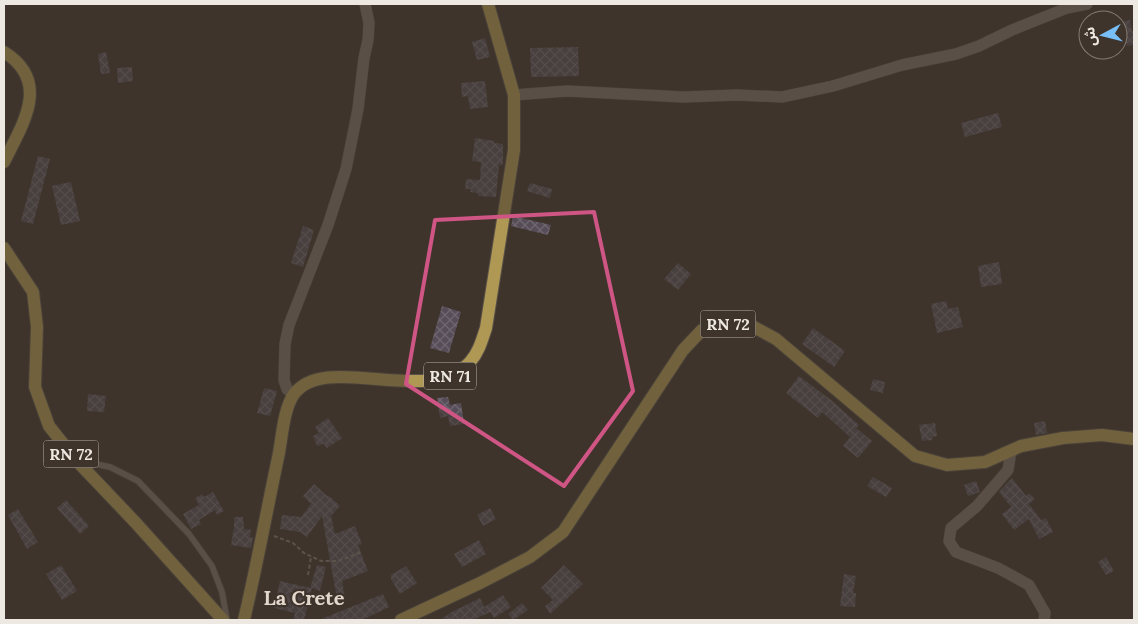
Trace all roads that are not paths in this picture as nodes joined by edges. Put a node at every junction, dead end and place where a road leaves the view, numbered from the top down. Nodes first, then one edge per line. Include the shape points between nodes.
1 (365, 4) edge
2 (488, 4) edge
3 (1087, 4) edge
4 (4, 52) edge
5 (514, 95) junction
6 (4, 162) edge
7 (4, 248) edge
8 (293, 395) junction
9 (1134, 439) edge
10 (1011, 451) junction
11 (76, 460) junction
12 (223, 620) edge
13 (227, 620) edge
14 (244, 620) edge
15 (401, 620) edge
16 (1044, 620) edge

1 - 8 street via 368,40 346,169 285,344 284,380 286,389
2 - 5 main road, RN 71
3 - 5 street via 1058,12 956,54 782,97 683,97 566,90
4 - 6 main road via 24,72 30,89 29,110
5 - 8 main road, RN 71 via 514,150 494,281 486,328 480,348 470,362 451,376 436,380 336,377 307,383
7 - 11 main road, RN 72 via 32,292 37,327 35,387 49,426
8 - 14 main road
9 - 10 main road, RN 72 via 1102,435 1063,438
10 - 15 main road, RN 72 via 985,462 946,464 915,456 776,339 752,326 726,324 702,330 683,350 563,532 530,557
10 - 16 street via 1008,470 951,528 949,541 956,552 998,568 1028,585 1045,613
11 - 12 main road, RN 72
11 - 13 lane via 110,467 138,482 164,507 212,566 222,592

